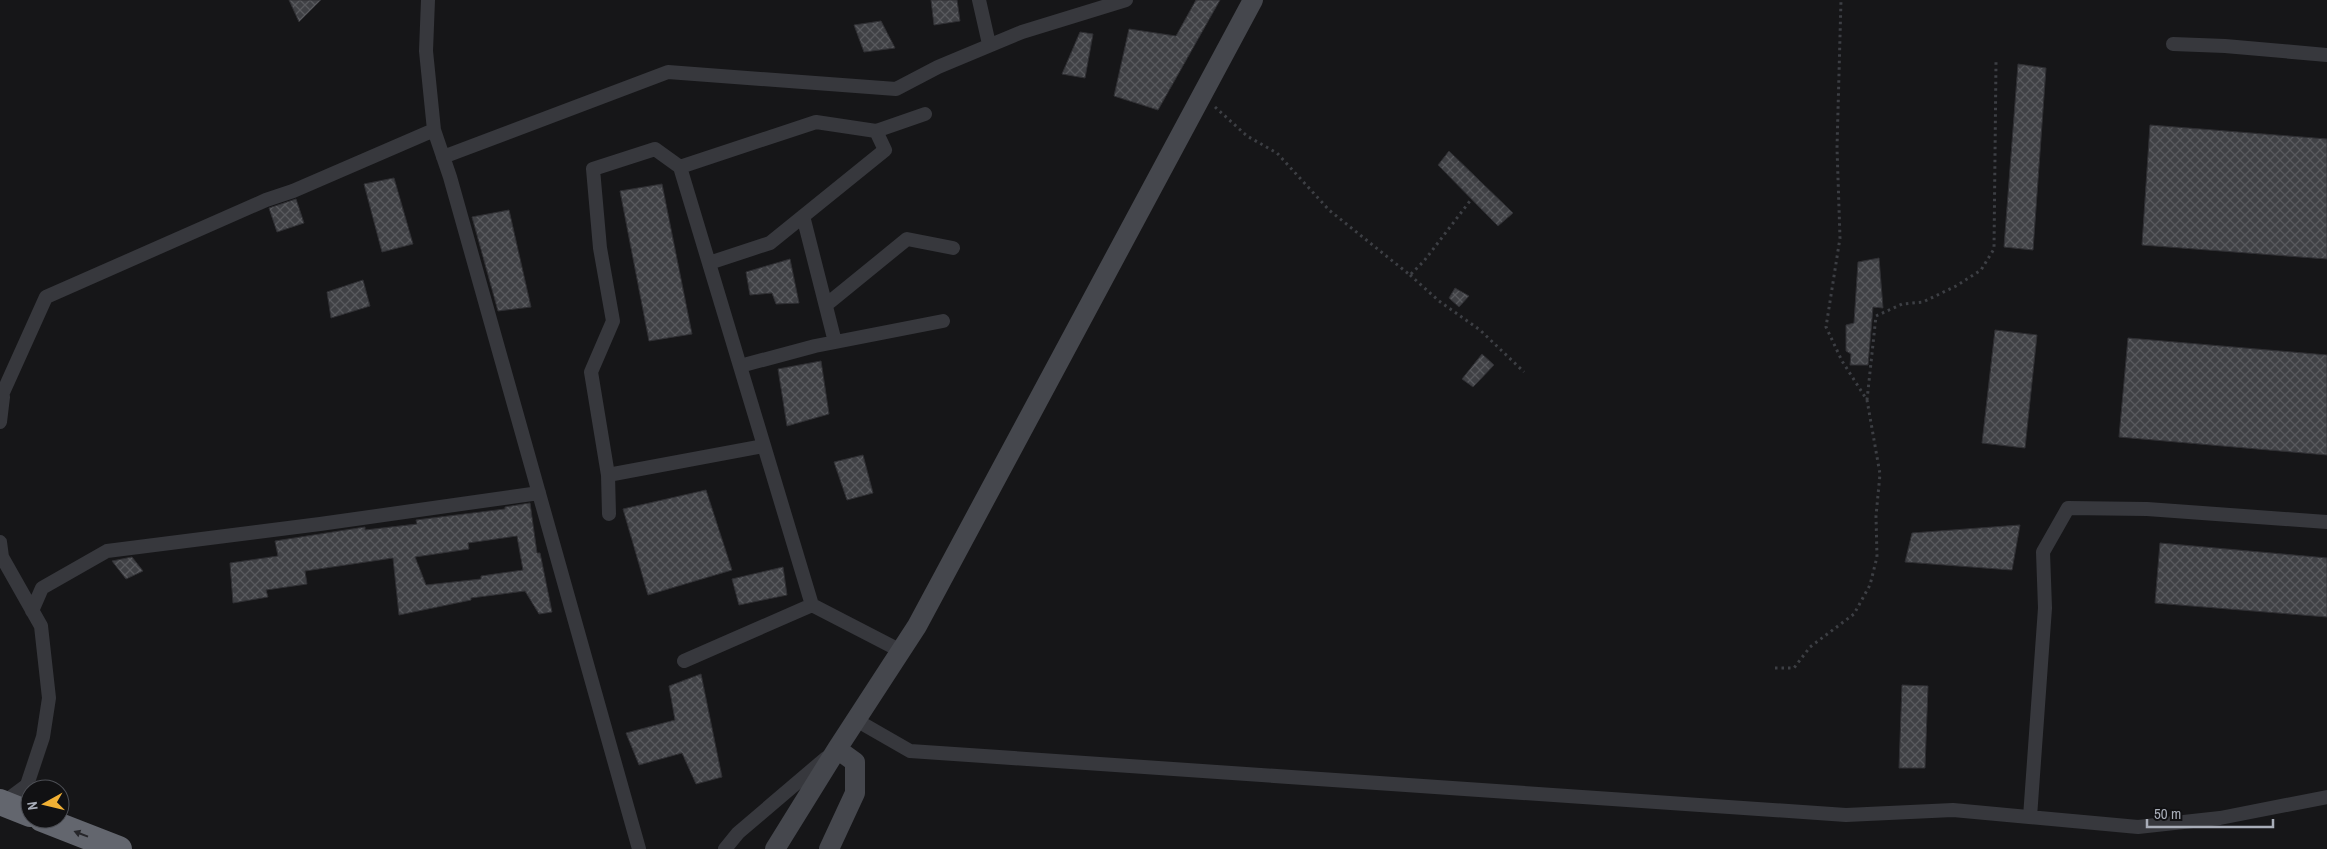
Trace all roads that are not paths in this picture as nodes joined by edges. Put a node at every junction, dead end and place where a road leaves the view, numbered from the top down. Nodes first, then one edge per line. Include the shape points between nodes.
1 (428, 0) edge
2 (979, 0) edge
3 (1126, 0) edge
4 (1252, 0) edge
5 (989, 44) junction
6 (2173, 44) dead end
7 (2327, 55) edge
8 (925, 114) dead end
9 (434, 130) junction
10 (876, 131) junction
11 (443, 157) junction
12 (680, 167) junction
13 (804, 216) junction
14 (953, 248) dead end
15 (709, 263) junction
16 (826, 304) junction
17 (944, 321) dead end
18 (835, 342) junction
19 (740, 366) junction
20 (1, 398) edge
21 (0, 422) edge
22 (764, 446) junction
23 (608, 475) junction
24 (539, 493) junction
25 (610, 514) dead end
26 (2327, 522) edge
27 (0, 542) edge
28 (812, 605) junction
29 (32, 611) junction
30 (901, 651) junction
31 (684, 661) dead end
32 (856, 720) junction
33 (836, 749) junction
34 (2327, 797) edge
35 (1, 803) edge
36 (20, 810) edge
37 (2030, 818) junction
38 (68, 829) edge
39 (119, 849) edge
40 (639, 849) edge
41 (725, 849) edge
42 (775, 849) edge
43 (829, 849) edge

1 - 9 street via 426,51
2 - 5 street
3 - 5 street
4 - 30 main road
5 - 11 street via 896,89 668,72
6 - 7 street
8 - 10 street
9 - 11 street
9 - 20 street via 46,296
10 - 12 street via 816,122
10 - 13 street via 885,150
11 - 24 street
12 - 15 street
12 - 23 street via 655,149 593,168 600,248 613,321 591,372
13 - 15 street via 770,243
13 - 16 street
14 - 16 street via 907,239
15 - 19 street
16 - 18 street
17 - 18 street
18 - 19 street
19 - 22 street
20 - 21 street
22 - 23 street
22 - 28 street
23 - 25 street
24 - 29 street via 107,551 42,588
24 - 40 street
26 - 37 street via 2068,508 2043,552 2045,608
27 - 29 street via 2,557
28 - 30 street
28 - 31 street
29 - 35 street via 41,626 49,698 43,737 27,785
30 - 32 main road
32 - 33 main road
32 - 37 street via 910,751 1846,815 1953,810
33 - 41 street via 738,833
33 - 42 main road
33 - 43 main road via 855,762 854,793
34 - 37 street via 2220,818 2138,827
35 - 36 highway
39 -> 38 highway

